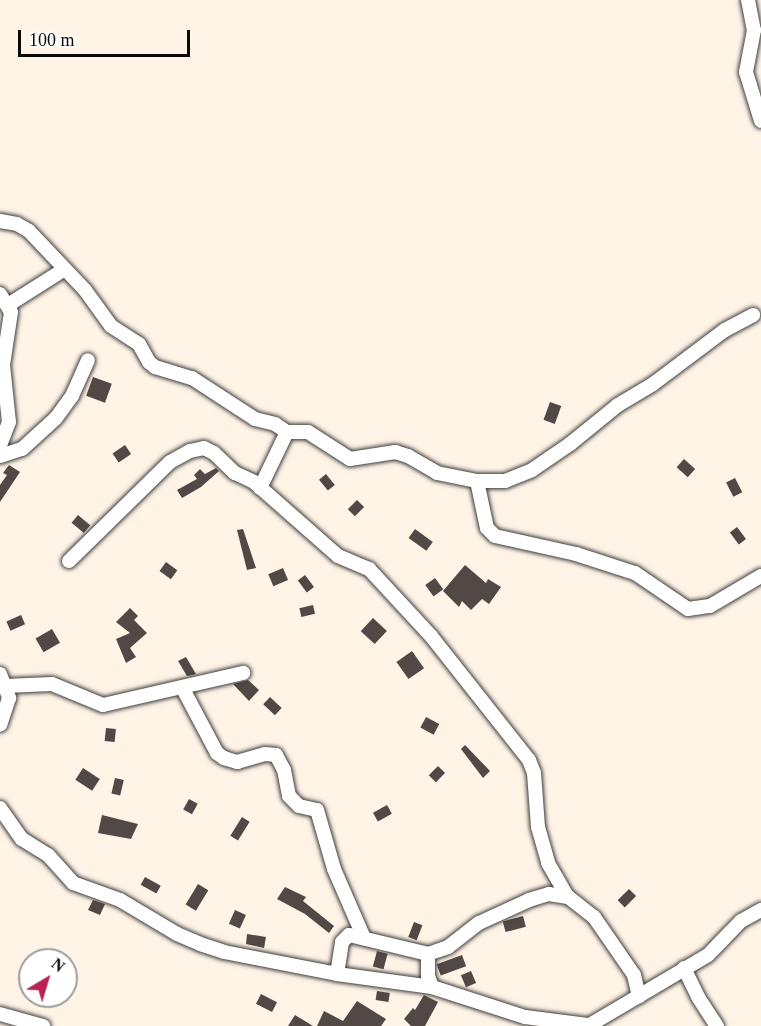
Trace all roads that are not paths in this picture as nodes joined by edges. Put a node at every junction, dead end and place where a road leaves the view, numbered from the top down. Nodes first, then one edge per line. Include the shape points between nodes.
1 (748, 0) edge
2 (761, 121) edge
3 (0, 221) edge
4 (65, 269) junction
5 (4, 300) edge
6 (753, 315) dead end
7 (88, 360) dead end
8 (287, 432) junction
9 (0, 446) edge
10 (0, 456) edge
11 (477, 481) junction
12 (260, 488) junction
13 (69, 561) dead end
14 (761, 576) edge
15 (243, 673) dead end
16 (3, 680) edge
17 (183, 687) junction
18 (0, 725) edge
19 (0, 808) edge
20 (568, 897) junction
21 (761, 910) edge
22 (364, 938) junction
23 (428, 954) junction
24 (684, 968) junction
25 (337, 974) junction
26 (432, 987) junction
27 (639, 996) junction
28 (0, 1014) edge
29 (592, 1025) edge
30 (43, 1026) edge
31 (717, 1026) edge

1 - 2 street via 754,30 746,72
3 - 4 street via 29,231
4 - 5 street
4 - 8 street via 111,326 139,344 151,364 171,374 192,378 255,419
5 - 9 street via 11,312 3,372 9,422
6 - 11 street via 724,330 532,471 505,481
7 - 10 street via 72,396 56,418 22,449
8 - 11 street via 308,432 350,459 395,452 437,473
8 - 12 street
11 - 14 street via 487,528 495,536 576,554 635,573 688,609 710,606
12 - 13 street via 208,450 179,455 159,470
12 - 20 street via 338,555 372,572 431,636 529,760 543,850
15 - 17 street
16 - 17 street via 52,684 103,705
16 - 18 street via 9,698
17 - 22 street via 217,753 237,762 265,754 278,757 289,796 299,806 317,810 334,870
19 - 25 street via 22,839 48,855 73,883 120,900 200,944
20 - 23 street via 549,894 529,900 479,923 448,947
20 - 27 street via 594,917 634,975
21 - 24 street via 741,921 708,955
22 - 23 street
22 - 25 street via 349,935 343,939
23 - 26 street
24 - 27 street
24 - 31 street
25 - 26 street
26 - 29 street via 525,1017
27 - 29 street
28 - 30 street

